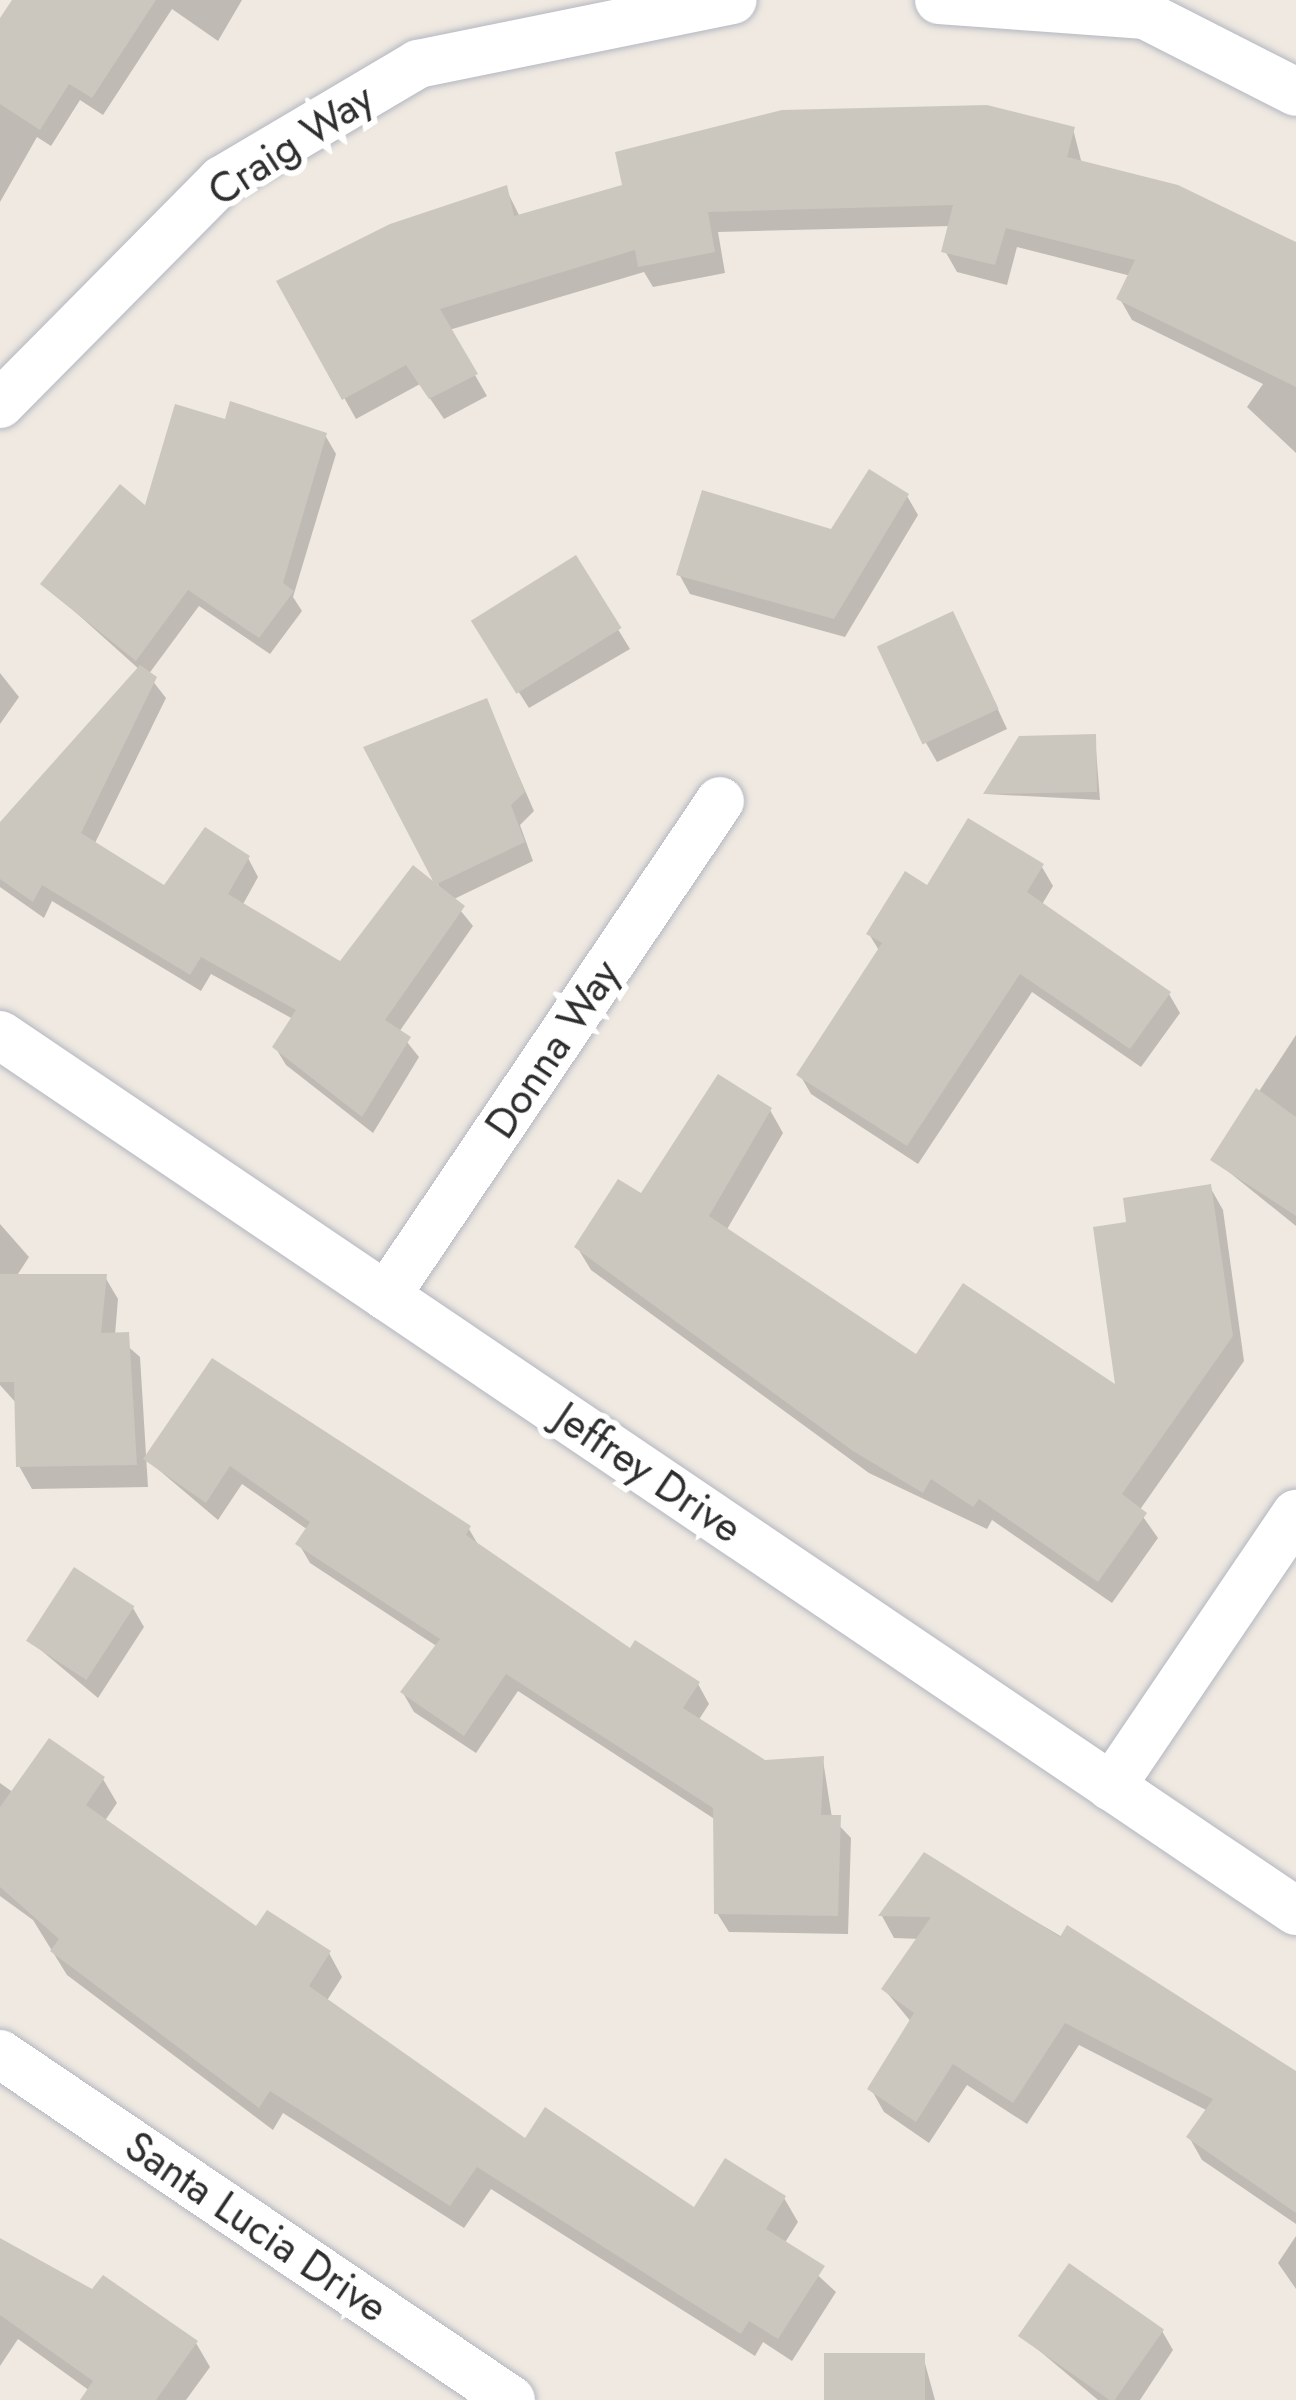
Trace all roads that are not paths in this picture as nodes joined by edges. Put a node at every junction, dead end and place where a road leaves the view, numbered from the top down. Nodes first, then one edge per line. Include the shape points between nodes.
1 (733, 0) edge
2 (939, 0) edge
3 (554, 15) edge
4 (1296, 92) edge
5 (0, 404) edge
6 (720, 801) dead end
7 (0, 1036) edge
8 (386, 1296) junction
9 (1296, 1514) edge
10 (1112, 1787) junction
11 (1296, 1911) edge
12 (0, 2054) edge
13 (511, 2400) edge

1 - 3 street, Craig Way
2 - 4 street via 1145,15
3 - 5 street, Craig Way via 418,64 222,180
6 - 8 street, Donna Way
7 - 8 street, Jeffrey Drive
8 - 10 street, Jeffrey Drive
9 - 10 street
10 - 11 street, Jeffrey Drive
12 - 13 street, Santa Lucia Drive

